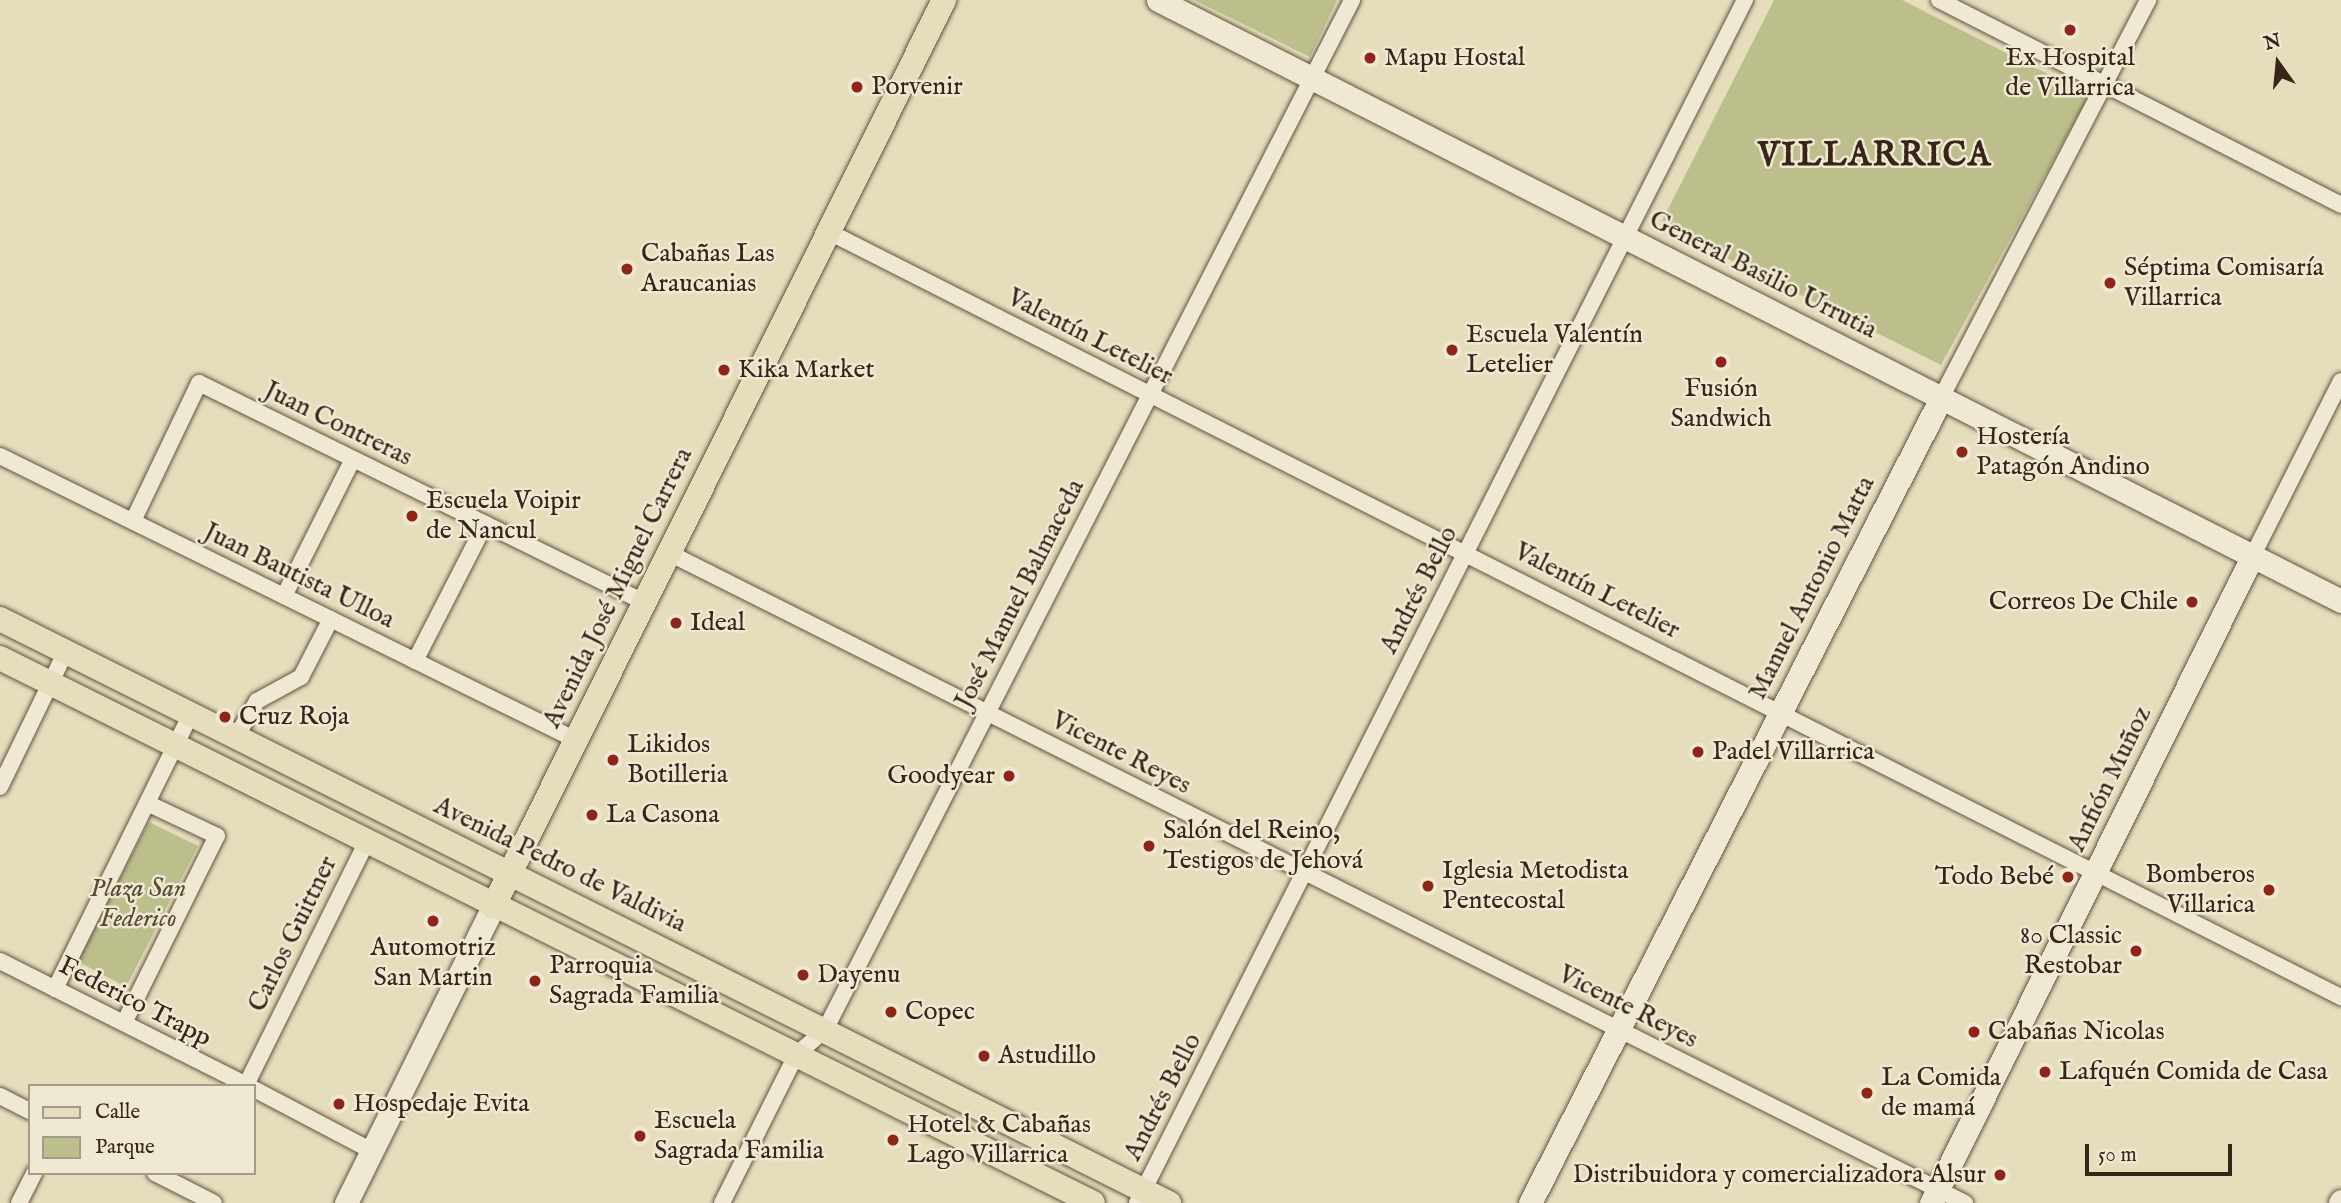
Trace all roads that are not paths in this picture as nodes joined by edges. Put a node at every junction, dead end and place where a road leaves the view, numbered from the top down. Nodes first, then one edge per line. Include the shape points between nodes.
1 (944, 0) edge
2 (1158, 0) edge
3 (1352, 0) edge
4 (1745, 0) edge
5 (1939, 0) edge
6 (2148, 0) edge
7 (1311, 79) junction
8 (2104, 85) junction
9 (2341, 205) edge
10 (829, 232) junction
11 (1625, 236) junction
12 (2341, 381) edge
13 (1150, 395) junction
14 (1941, 398) junction
15 (0, 456) edge
16 (353, 459) junction
17 (133, 521) junction
18 (485, 524) junction
19 (1465, 552) junction
20 (669, 553) junction
21 (2252, 557) junction
22 (284, 596) junction
23 (2341, 601) edge
24 (644, 602) junction
25 (0, 619) edge
26 (331, 619) junction
27 (66, 651) junction
28 (0, 658) edge
29 (415, 661) junction
30 (50, 683) junction
31 (1780, 712) junction
32 (987, 713) junction
33 (191, 714) junction
34 (236, 737) junction
35 (576, 740) junction
36 (175, 748) junction
37 (0, 787) edge
38 (149, 804) junction
39 (366, 843) junction
40 (1304, 872) junction
41 (509, 873) junction
42 (2095, 873) junction
43 (493, 907) junction
44 (0, 961) edge
45 (55, 989) junction
46 (2341, 997) edge
47 (124, 1023) junction
48 (825, 1030) junction
49 (1619, 1030) junction
50 (796, 1055) junction
51 (245, 1084) edge
52 (250, 1084) edge
53 (256, 1090) edge
54 (0, 1096) edge
55 (28, 1110) edge
56 (372, 1151) junction
57 (33, 1175) edge
58 (157, 1175) edge
59 (181, 1196) edge
60 (1934, 1196) edge
61 (1140, 1197) edge
62 (19, 1203) edge
63 (214, 1203) edge
64 (346, 1203) edge
65 (722, 1203) edge
66 (1093, 1203) edge
67 (1169, 1203) edge
68 (1531, 1203) edge
69 (1965, 1203) edge

1 - 10 main road, Avenida José Miguel Carrera
2 - 7 main road, General Basilio Urrutia
3 - 7 street, José Manuel Balmaceda
4 - 11 street, Andrés Bello
5 - 8 street
6 - 8 street, Manuel Antonio Matta
7 - 11 main road, General Basilio Urrutia
7 - 13 street, José Manuel Balmaceda
8 - 9 street
8 - 14 street, Manuel Antonio Matta
10 - 13 street, Valentín Letelier
10 - 20 main road, Avenida José Miguel Carrera
11 - 14 main road, General Basilio Urrutia
11 - 19 street, Andrés Bello
12 - 21 street, Anfión Muñoz
13 - 19 street, Valentín Letelier
13 - 32 street, José Manuel Balmaceda
14 - 21 main road, General Basilio Urrutia
14 - 31 main road, Manuel Antonio Matta
15 - 17 street, Juan Bautista Ulloa
16 - 17 street, Juan Contreras via 199,383
16 - 18 street, Juan Contreras
16 - 22 street
17 - 22 street, Juan Bautista Ulloa
18 - 24 street, Juan Contreras
18 - 29 street
19 - 31 street, Valentín Letelier
19 - 40 street, Andrés Bello
20 - 24 main road, Avenida José Miguel Carrera
20 - 32 street, Vicente Reyes
21 - 23 main road, General Basilio Urrutia
21 - 42 main road, Anfión Muñoz
22 - 26 street, Juan Bautista Ulloa
24 - 35 main road, Avenida José Miguel Carrera
25 - 27 main road, Avenida Pedro de Valdivia
26 - 29 street, Juan Bautista Ulloa
26 - 34 street via 301,677 257,701
27 - 30 street
27 - 33 main road, Avenida Pedro de Valdivia
28 - 30 main road
29 - 35 street, Juan Bautista Ulloa
30 - 36 main road
30 - 37 street
31 - 42 street, Valentín Letelier
31 - 49 main road, Manuel Antonio Matta
32 - 40 street, Vicente Reyes
32 - 48 street, José Manuel Balmaceda
33 - 34 main road, Avenida Pedro de Valdivia
33 - 36 street
34 - 41 main road, Avenida Pedro de Valdivia
35 - 41 main road, Avenida José Miguel Carrera
36 - 38 street
36 - 39 main road
38 - 45 street
38 - 47 street via 216,836
39 - 43 main road
39 - 52 street, Carlos Guittner
40 - 49 street, Vicente Reyes
40 - 61 street, Andrés Bello
41 - 43 main road, Avenida José Miguel Carrera
41 - 48 main road, Avenida Pedro de Valdivia
42 - 46 street, Valentín Letelier
42 - 60 main road, Anfión Muñoz
43 - 50 main road
43 - 56 main road, Avenida José Miguel Carrera
44 - 45 street, Federico Trapp
45 - 47 street, Federico Trapp
47 - 51 street, Federico Trapp
48 - 50 street, José Manuel Balmaceda
48 - 61 main road, Avenida Pedro de Valdivia
49 - 60 street, Vicente Reyes
49 - 68 main road, Manuel Antonio Matta
50 - 65 street, José Manuel Balmaceda
50 - 66 main road
53 - 56 street, Federico Trapp
54 - 55 street
56 - 64 main road, Avenida José Miguel Carrera
57 - 62 street
58 - 59 street
59 - 63 street
60 - 69 street, Vicente Reyes
61 - 67 main road, Avenida Pedro de Valdivia

